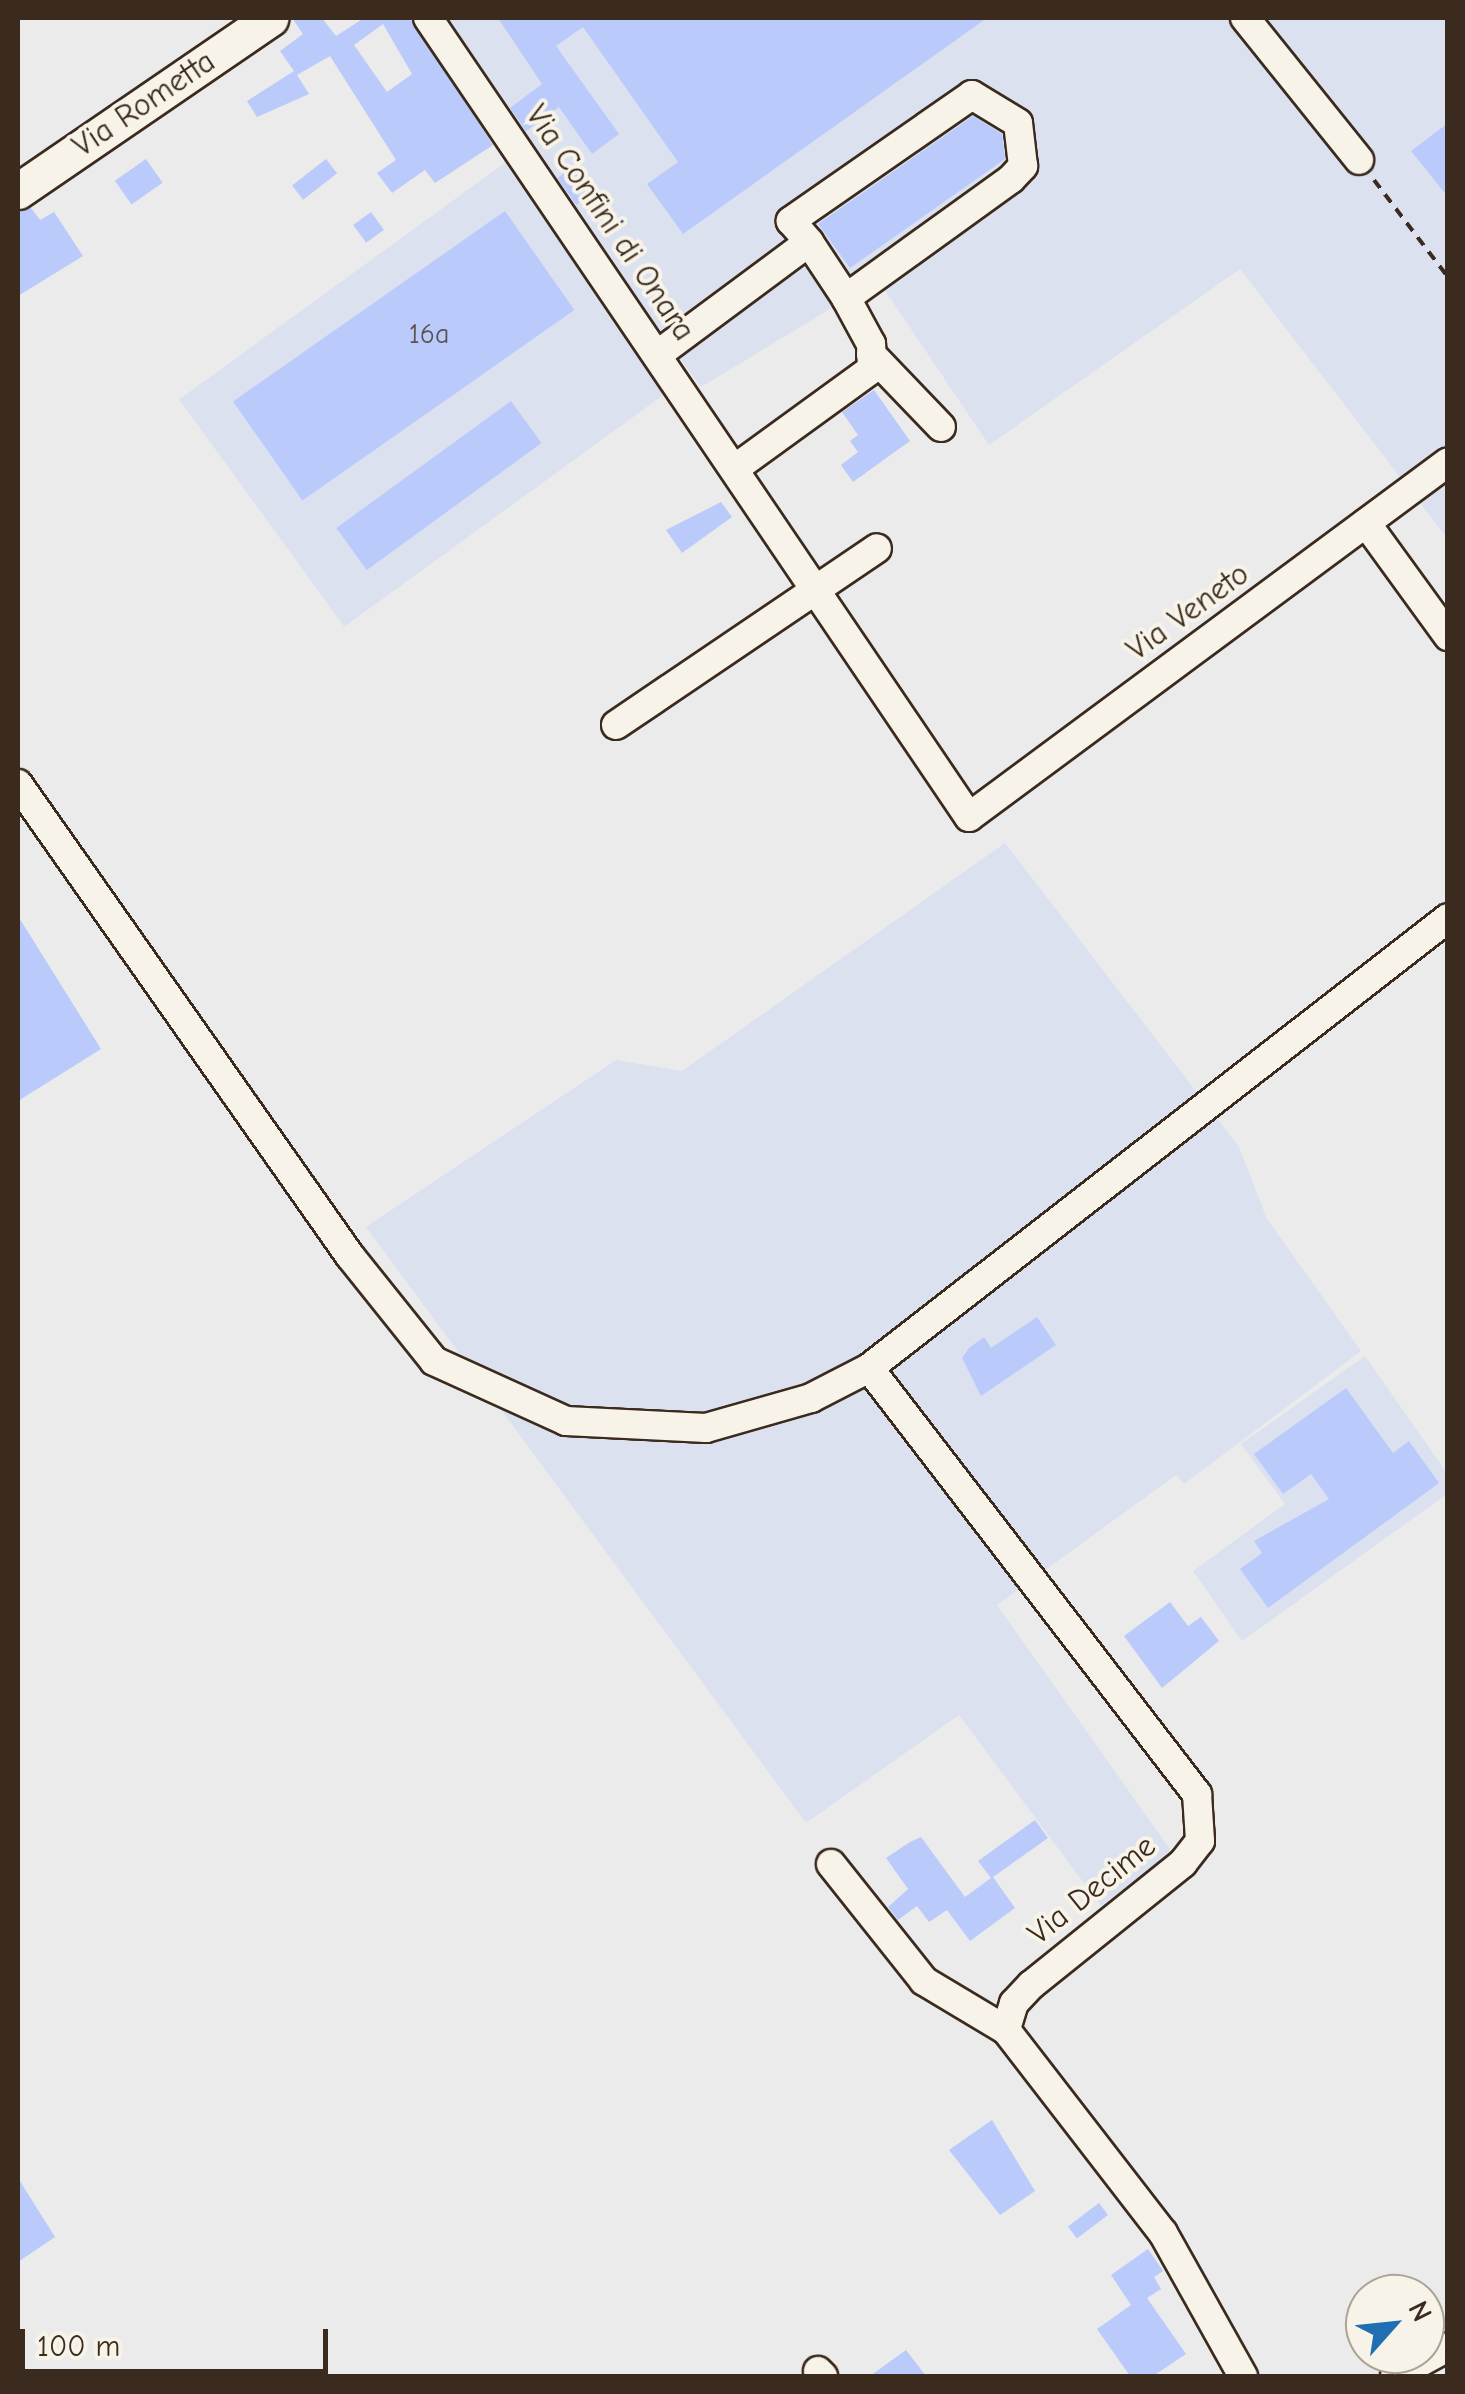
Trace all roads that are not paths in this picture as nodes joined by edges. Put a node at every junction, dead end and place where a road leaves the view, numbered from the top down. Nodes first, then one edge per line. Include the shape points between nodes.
1 (271, 18) edge
2 (428, 18) edge
3 (1245, 18) edge
4 (1359, 160) road end
5 (18, 191) edge
6 (809, 242) junction
7 (846, 298) junction
8 (871, 354) junction
9 (657, 355) junction
10 (941, 427) dead end
11 (1448, 462) edge
12 (737, 467) junction
13 (1366, 524) junction
14 (878, 548) dead end
15 (817, 594) junction
16 (1448, 636) edge
17 (616, 725) dead end
18 (18, 784) edge
19 (969, 817) joint
20 (1448, 918) edge
21 (869, 1368) junction
22 (830, 1864) dead end
23 (1006, 2030) junction
24 (1448, 2350) edge
25 (1242, 2376) edge
26 (1395, 2376) edge
27 (1433, 2376) edge

1 - 5 main road, Via Rometta
2 - 9 street, Via Confini di Onara
3 - 4 street
6 - 7 street
6 - 7 street via 790,221 972,95 1018,124 1023,166 1010,180
6 - 9 street
7 - 8 street
8 - 10 street
8 - 12 street via 872,369
9 - 12 street, Via Confini di Onara
11 - 13 street, Via Veneto
12 - 15 street, Via Confini di Onara
13 - 16 street
13 - 19 street, Via Veneto
14 - 15 street
15 - 17 street
15 - 19 street, Via Confini di Onara
18 - 21 street via 350,1256 434,1361 566,1421 706,1428 811,1398
20 - 21 street
21 - 23 street, Via Decime via 1197,1794 1204,1820 1184,1863 1031,1985 1014,2003
22 - 23 street via 924,1980
23 - 25 street via 1163,2233
24 - 26 street
24 - 27 street

